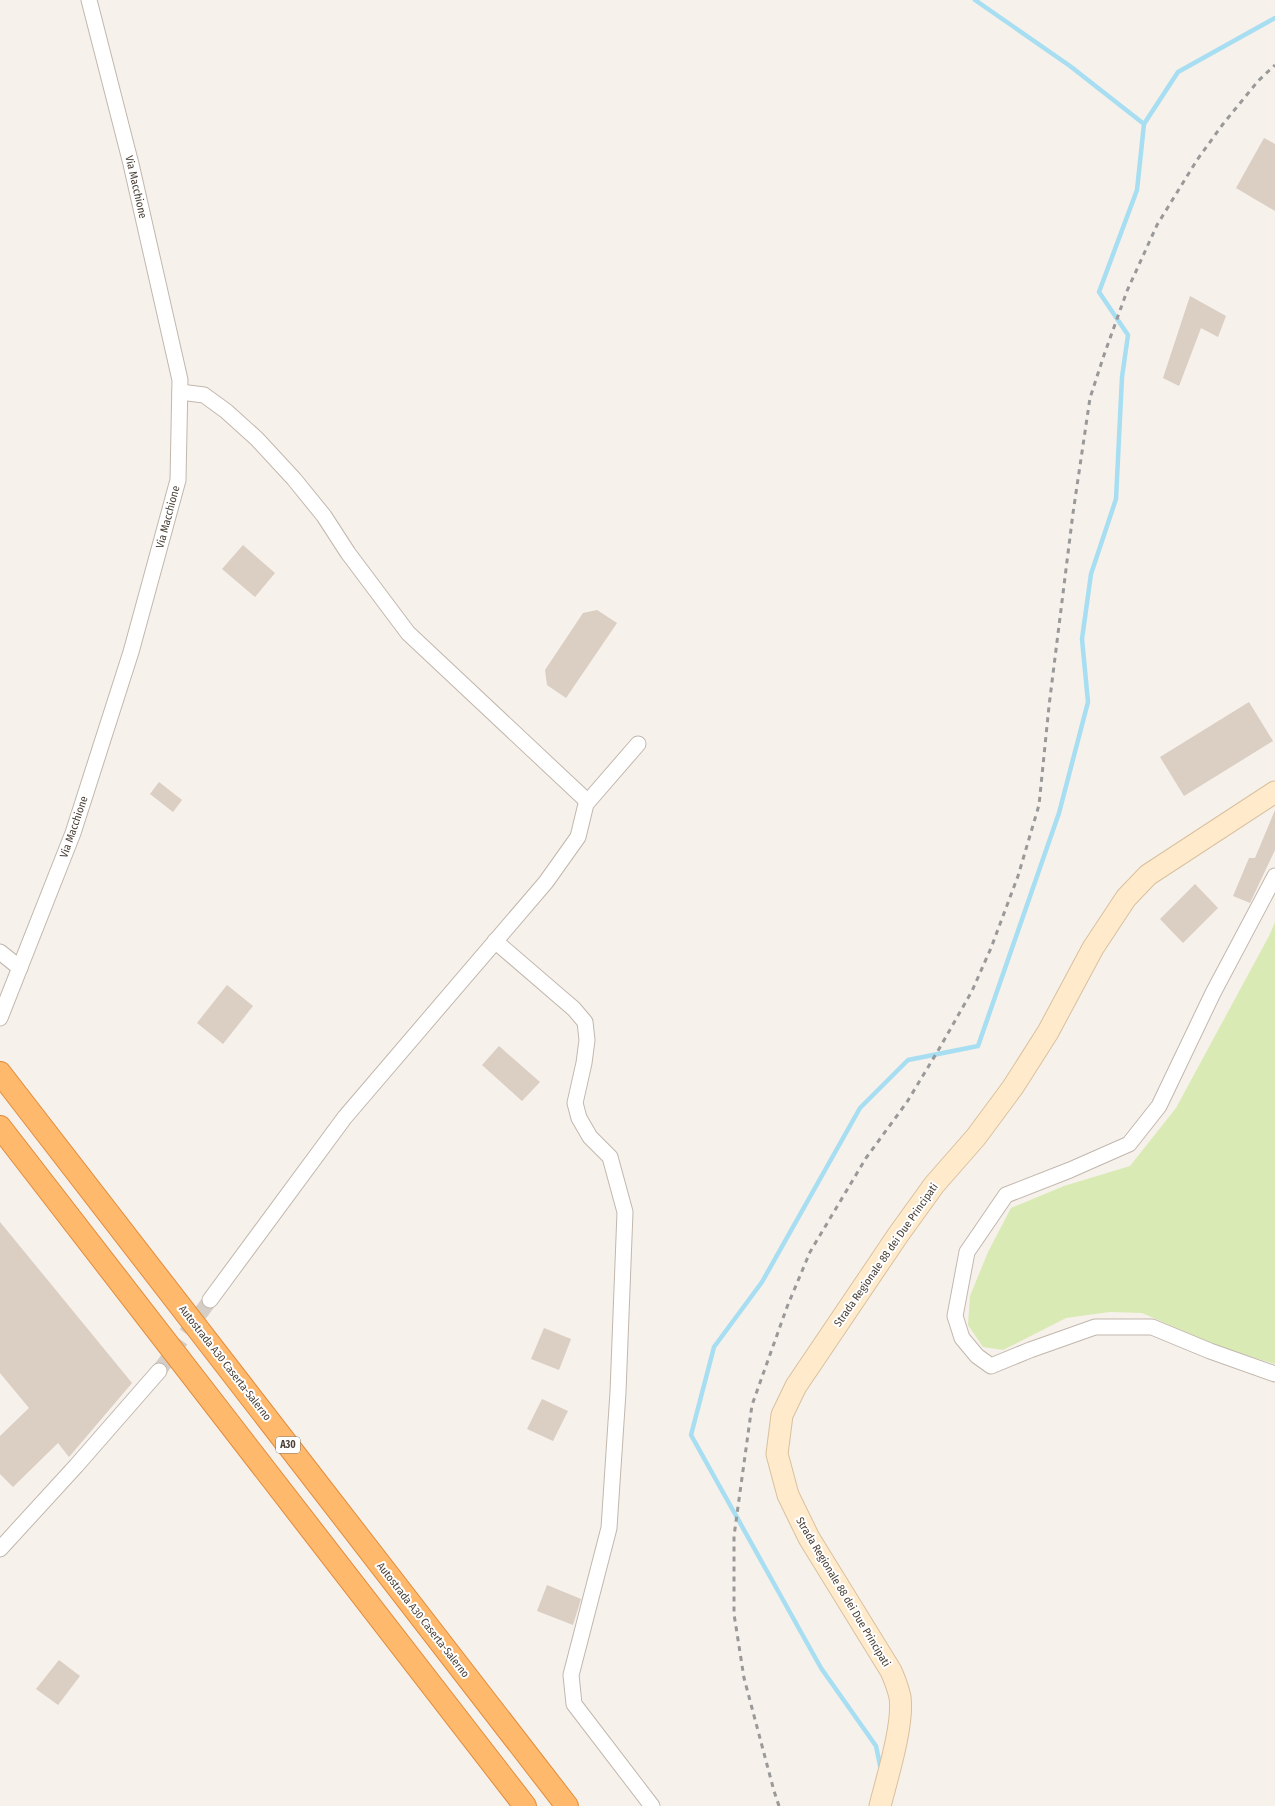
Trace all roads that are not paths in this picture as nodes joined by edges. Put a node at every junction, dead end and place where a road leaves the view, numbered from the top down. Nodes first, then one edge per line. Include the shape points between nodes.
1 (89, 0) edge
2 (180, 392) junction
3 (638, 744) dead end
4 (1275, 792) edge
5 (587, 801) junction
6 (1275, 876) edge
7 (495, 941) junction
8 (0, 952) edge
9 (20, 968) junction
10 (0, 1018) edge
11 (4, 1078) edge
12 (0, 1127) edge
13 (210, 1300) tunnel mouth
14 (159, 1371) tunnel mouth
15 (1275, 1374) edge
16 (0, 1549) edge
17 (525, 1806) edge
18 (567, 1806) edge
19 (652, 1806) edge
20 (880, 1806) edge

1 - 2 street, Via Macchione via 133,172 180,380
2 - 5 street via 204,395 256,439 294,479 324,516 356,565 408,633
2 - 9 street, Via Macchione via 178,480 133,644 73,833
3 - 5 street
4 - 20 main road, Strada Regionale 88 dei Due Principati via 1148,875 1126,898 1093,948 1048,1032 1013,1088 976,1137 934,1185 898,1235 796,1386 782,1415 777,1454 788,1495 809,1538 891,1671 897,1685 900,1699 899,1726
5 - 7 street via 578,837 546,882
6 - 15 street via 1213,993 1159,1106 1129,1144 1006,1195 967,1252 955,1316 962,1338 977,1356 991,1366 1095,1327 1152,1327
7 - 13 street via 345,1117
7 - 19 street via 574,1009 585,1022 587,1040 575,1103 579,1118 590,1137 610,1157 625,1212 618,1392 609,1528 570,1675 574,1704
8 - 9 street
9 - 10 street, Via Macchione
11 - 18 highway, Autostrada A30 Caserta-Salerno / A30
12 - 17 highway
14 - 16 street

